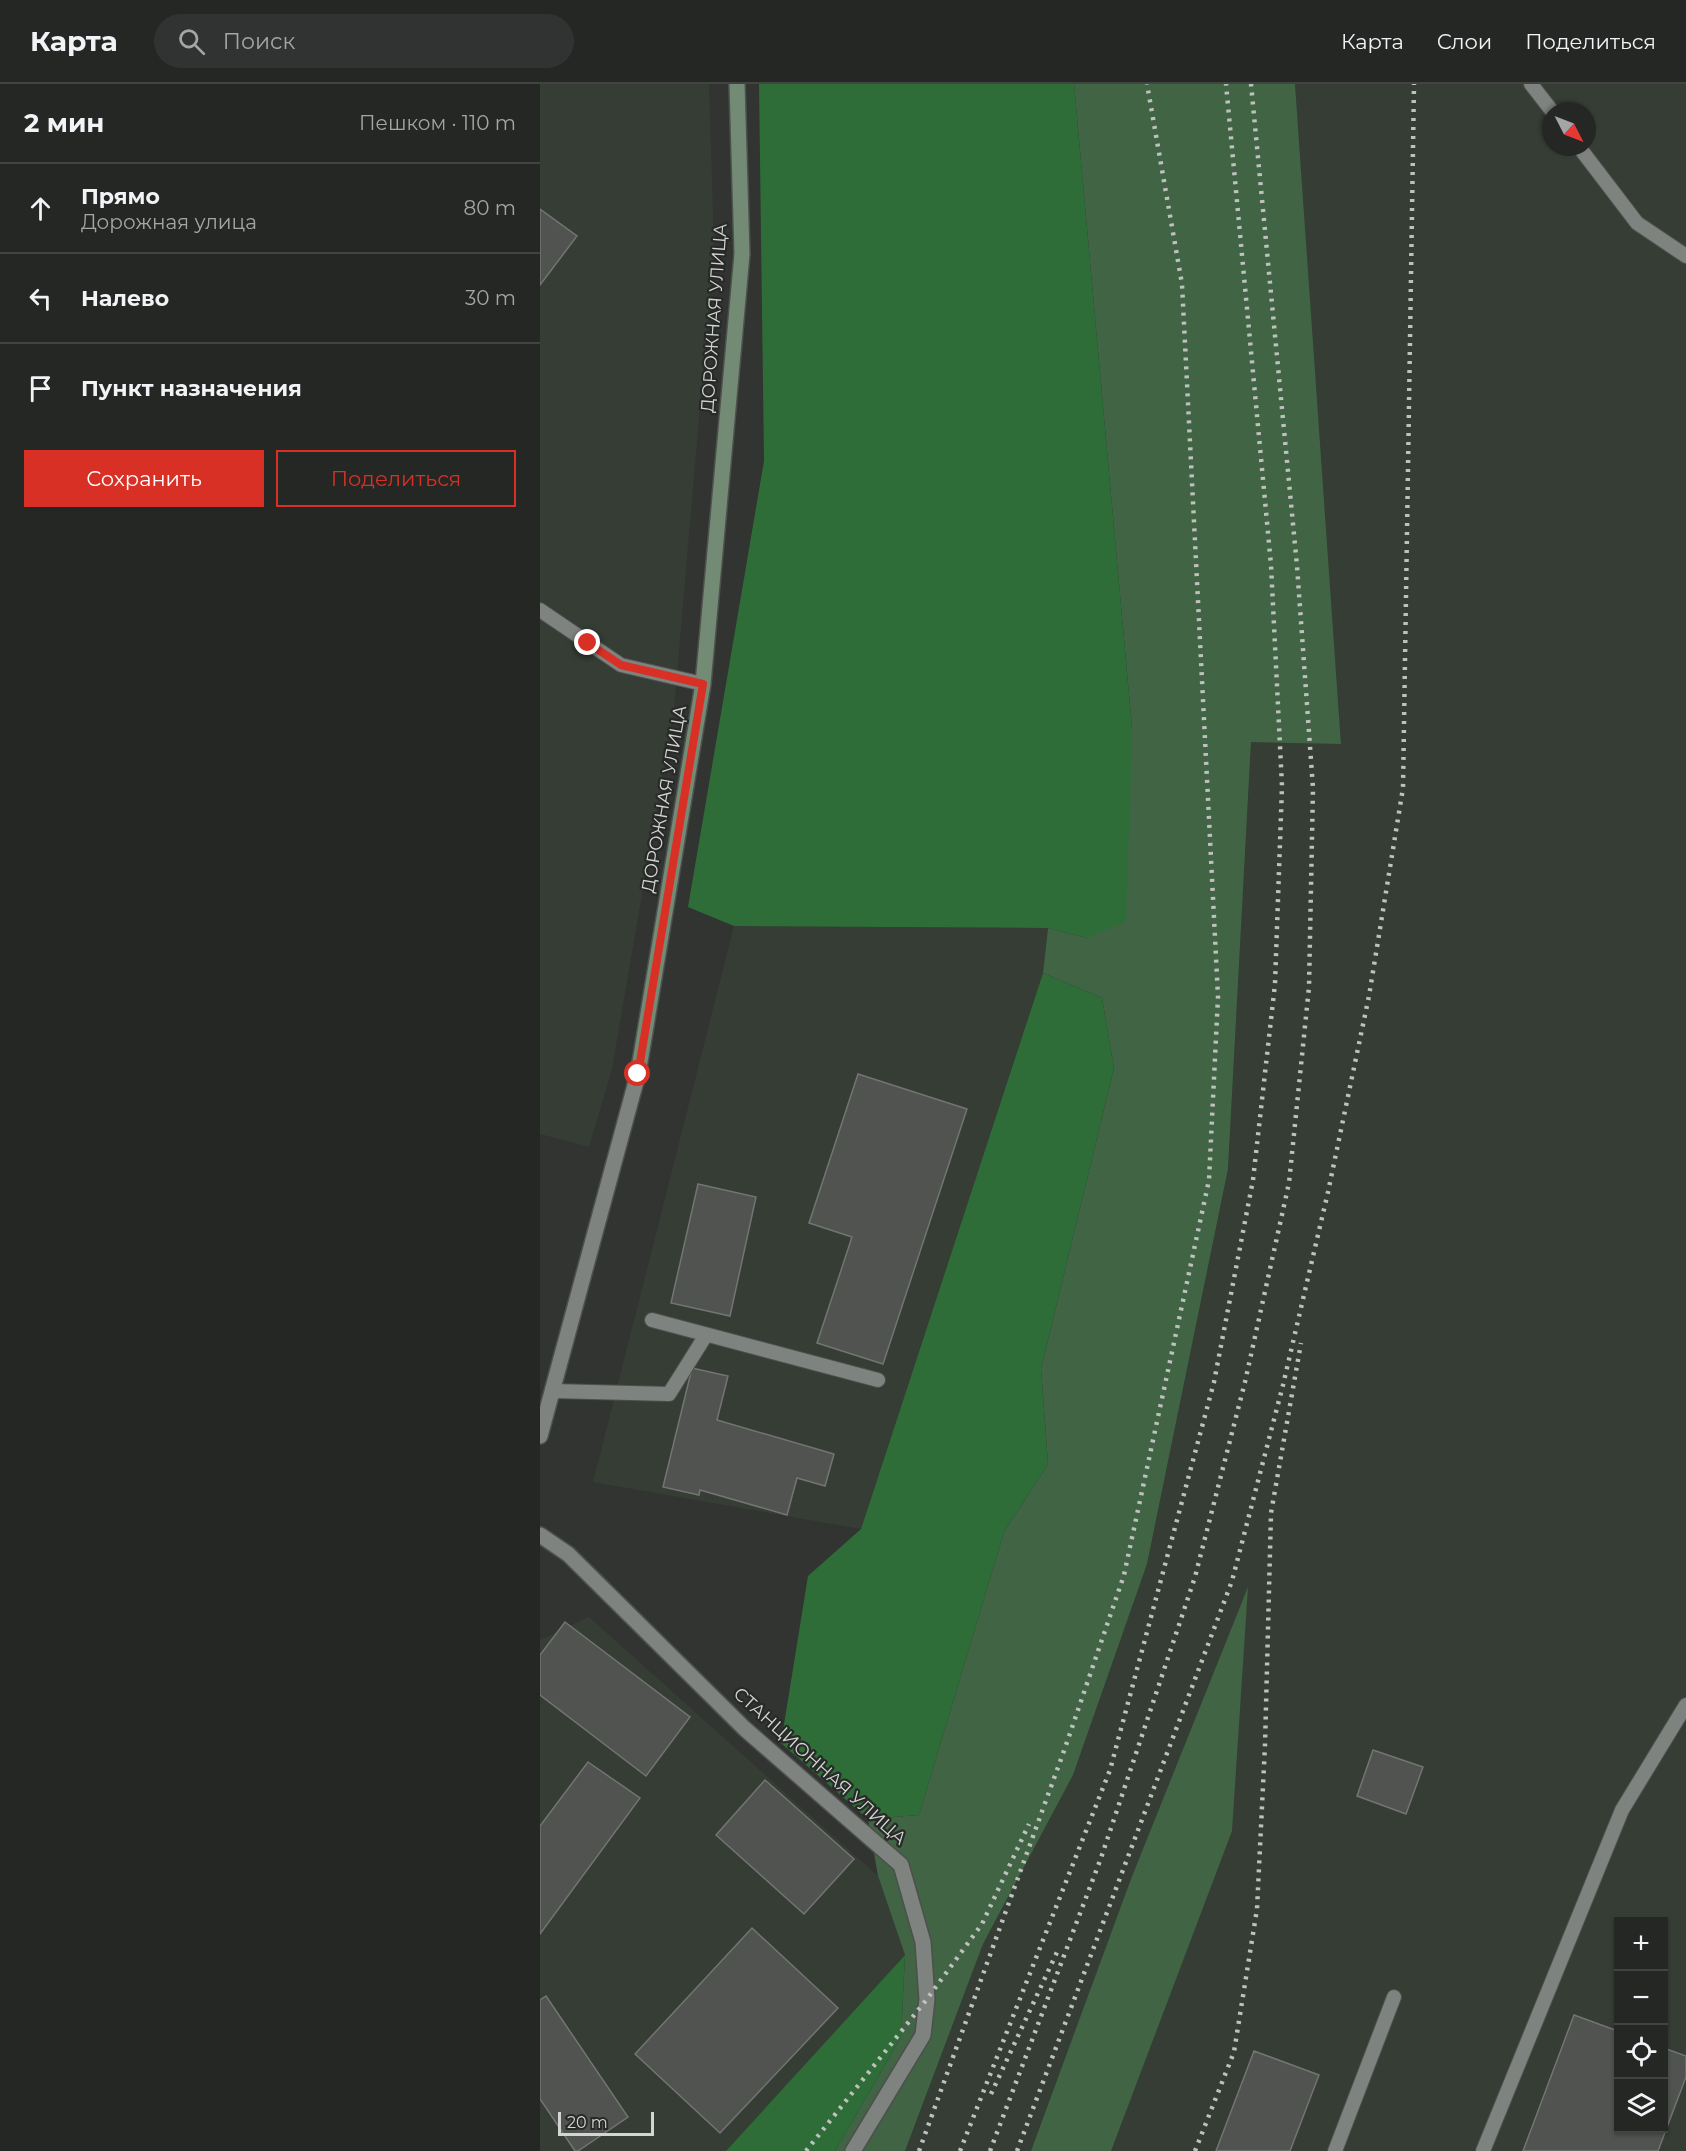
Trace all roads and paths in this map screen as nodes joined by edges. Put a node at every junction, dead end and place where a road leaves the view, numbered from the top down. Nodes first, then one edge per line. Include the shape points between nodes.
1 (737, 84) edge
2 (1531, 84) edge
3 (1545, 102) edge
4 (1586, 156) edge
5 (1686, 256) edge
6 (540, 610) edge
7 (703, 684) junction
8 (652, 1320) dead end
9 (706, 1335) junction
10 (878, 1380) dead end
11 (554, 1391) junction
12 (540, 1436) edge
13 (540, 1535) edge
14 (1686, 1705) edge
15 (1394, 1996) dead end
16 (853, 2151) edge
17 (1335, 2151) edge
18 (1483, 2151) edge

1 - 7 street, ДОРОЖНАЯ УЛИЦА via 742,254
2 - 3 lane
4 - 5 lane via 1637,223
6 - 7 lane via 621,665
7 - 11 street, ДОРОЖНАЯ УЛИЦА via 638,1074
8 - 9 lane
9 - 10 lane
9 - 11 lane via 669,1394
11 - 12 street, ДОРОЖНАЯ УЛИЦА
13 - 16 street, СТАНЦИОННАЯ УЛИЦА via 568,1554 745,1729 902,1865 922,1942 927,1999 923,2035
14 - 18 lane via 1622,1810
15 - 17 lane

